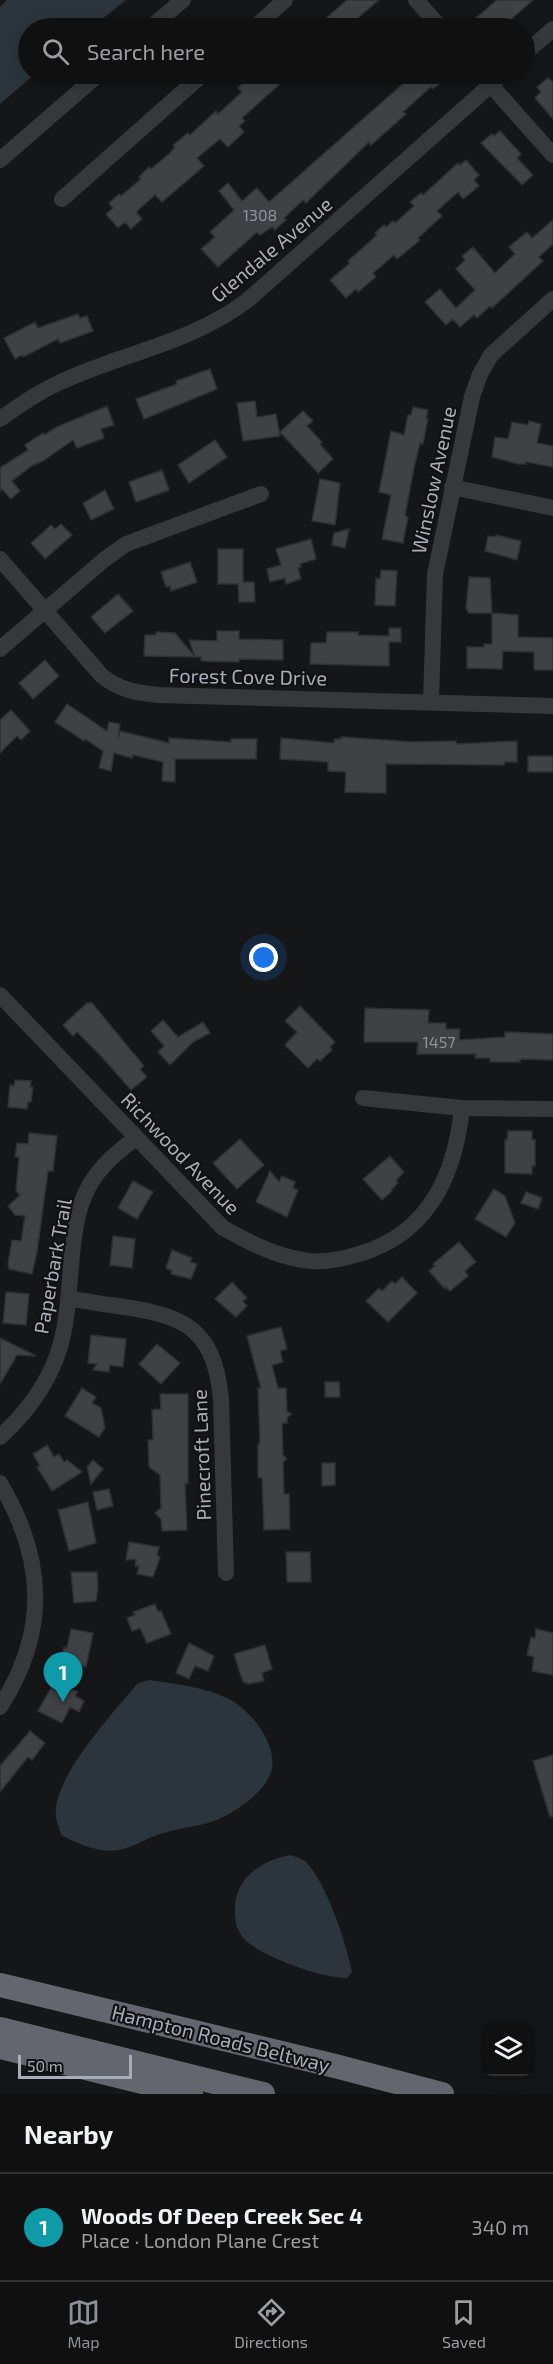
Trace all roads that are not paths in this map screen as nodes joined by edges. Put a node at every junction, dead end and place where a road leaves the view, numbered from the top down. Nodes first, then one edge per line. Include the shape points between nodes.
1 (183, 0) edge
2 (285, 0) edge
3 (416, 0) edge
4 (162, 18) edge
5 (265, 18) edge
6 (432, 18) edge
7 (553, 29) edge
8 (535, 45) edge
9 (87, 84) edge
10 (192, 84) edge
11 (484, 84) edge
12 (497, 84) edge
13 (553, 155) edge
14 (0, 160) edge
15 (62, 199) dead end
16 (553, 299) edge
17 (0, 419) edge
18 (452, 488) junction
19 (261, 494) dead end
20 (553, 508) edge
21 (0, 559) edge
22 (44, 611) junction
23 (0, 649) edge
24 (431, 702) junction
25 (553, 706) edge
26 (0, 995) edge
27 (363, 1098) dead end
28 (462, 1108) junction
29 (553, 1109) edge
30 (136, 1138) junction
31 (68, 1299) junction
32 (0, 1437) edge
33 (0, 1483) edge
34 (226, 1573) dead end
35 (0, 1707) edge
36 (0, 1985) edge
37 (0, 2000) edge
38 (0, 2029) edge
39 (0, 2047) edge
40 (190, 2094) edge
41 (263, 2094) edge
42 (379, 2094) edge
43 (442, 2094) edge

1 - 4 street
2 - 5 street
3 - 6 street
7 - 8 street
9 - 14 street
10 - 15 street
11 - 17 street, Glendale Avenue via 226,317 64,380
12 - 13 street
16 - 18 street, Winslow Avenue via 491,355 480,374 471,397
18 - 20 street
18 - 24 street, Winslow Avenue via 435,574
19 - 22 street via 126,544
21 - 22 street, Forest Cove Drive
22 - 23 street
22 - 24 street, Forest Cove Drive via 102,676 131,692
24 - 25 street, Forest Cove Drive
26 - 30 street, Richwood Avenue
27 - 28 street
28 - 29 street
28 - 30 street, Richwood Avenue via 452,1163 424,1213 378,1248 332,1261 305,1261 271,1252 223,1228
30 - 31 street, Paperbark Trail via 104,1165 82,1199
31 - 32 street, Paperbark Trail via 64,1330 47,1380 30,1406
31 - 34 street, Pinecroft Lane via 162,1313 182,1321 210,1352 221,1399
33 - 35 street via 27,1540 36,1581 27,1651
36 - 43 highway, Hampton Roads Beltway
37 - 42 highway
38 - 41 highway
39 - 40 highway

